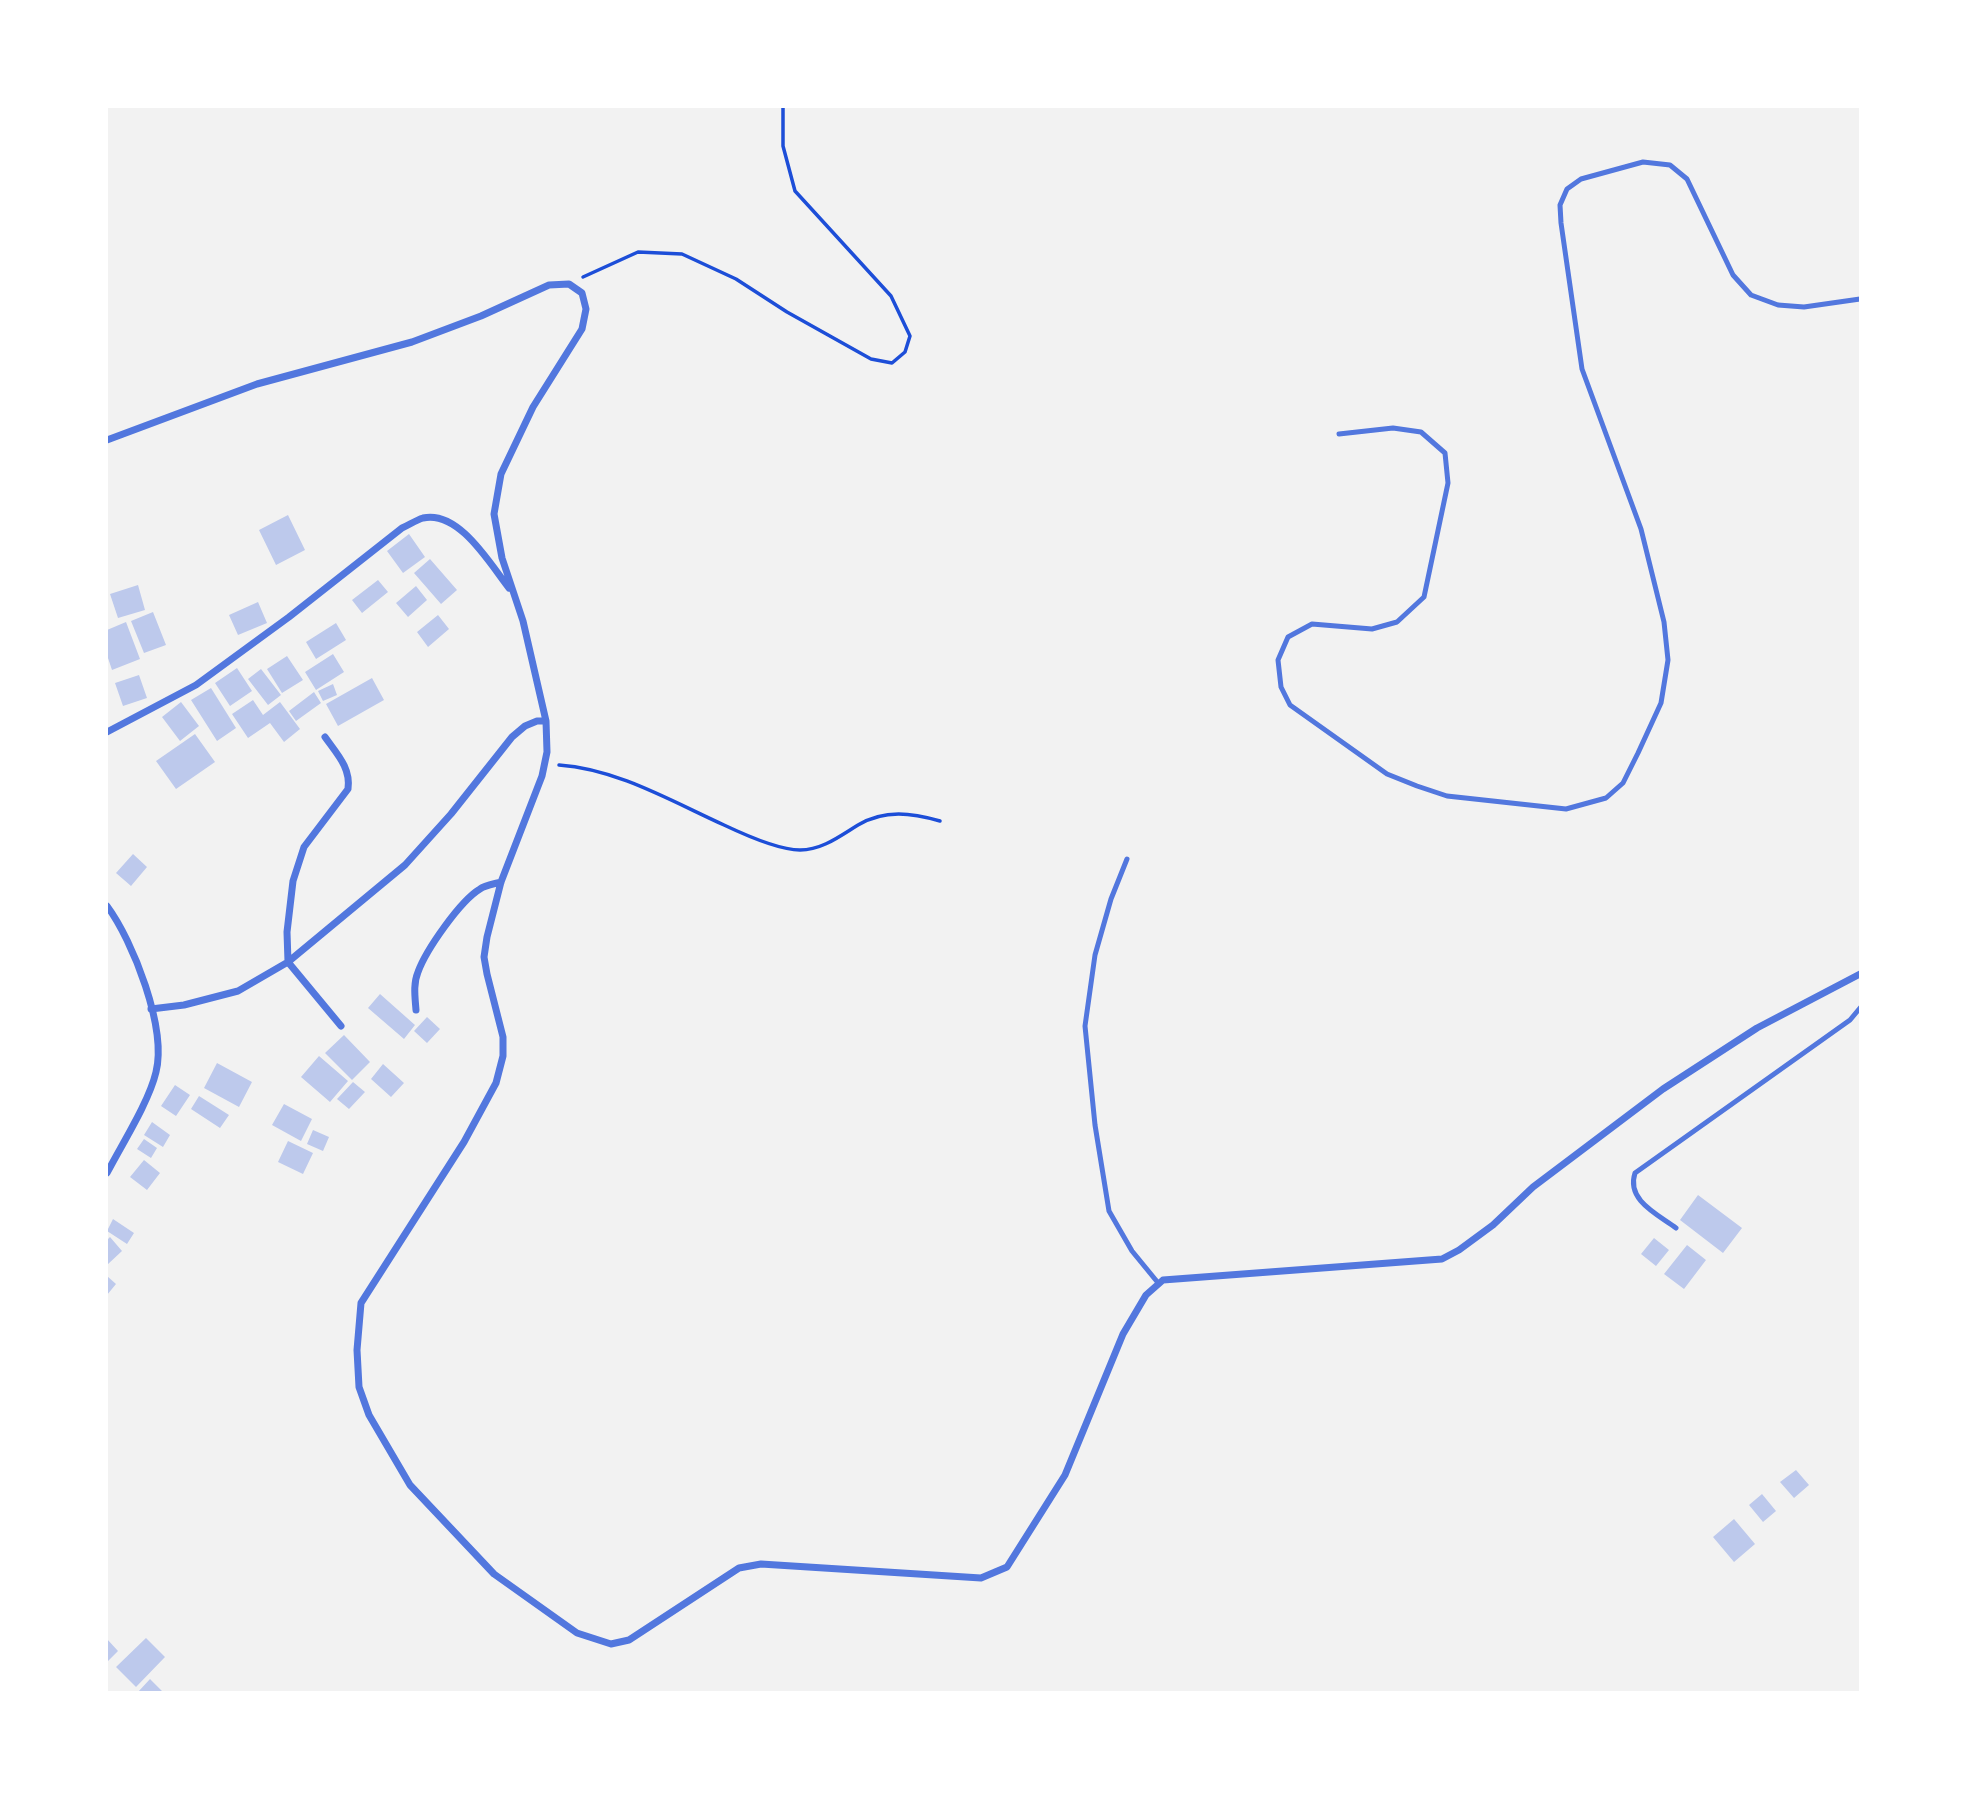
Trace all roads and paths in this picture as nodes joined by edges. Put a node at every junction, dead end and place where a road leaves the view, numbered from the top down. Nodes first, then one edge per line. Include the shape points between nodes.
1 (783, 107) edge
2 (569, 284) junction
3 (1860, 299) edge
4 (1339, 434) dead end
5 (107, 440) edge
6 (514, 594) junction
7 (546, 721) junction
8 (107, 732) edge
9 (326, 737) dead end
10 (545, 765) junction
11 (940, 821) dead end
12 (1127, 859) dead end
13 (501, 883) junction
14 (107, 906) edge
15 (288, 961) junction
16 (1860, 974) edge
17 (1860, 1008) edge
18 (151, 1009) junction
19 (416, 1010) dead end
20 (341, 1026) dead end
21 (107, 1173) edge
22 (1676, 1228) dead end
23 (1159, 1284) junction

1 - 2 path via 783,146 795,191 891,296 910,336 905,352 892,363 871,359 736,279 682,254 638,252
2 - 5 street via 549,285 412,342 257,384
2 - 6 street via 582,293 586,309 582,329 534,407 501,474 494,514
3 - 4 lane via 1804,307 1778,305 1751,295 1733,275 1687,179 1670,165 1643,162 1581,178 1567,189 1560,205 1561,223 1582,369 1641,529 1664,622 1668,660 1661,704 1623,783 1605,798 1566,809 1447,796 1417,786 1387,774 1290,705 1281,687 1278,660 1288,637 1312,624 1372,629 1397,622 1424,597 1448,483 1445,453 1421,432 1393,428
6 - 7 street
6 - 8 street via 465,532 444,520 423,518 402,528 195,685
7 - 10 street
7 - 15 street via 525,726 512,737 405,865
9 - 15 street via 345,765 348,789 304,847 288,914
10 - 11 path via 584,767 617,777 762,842 800,850 832,842 861,823 889,813
10 - 13 street
12 - 23 lane via 1095,955 1085,1026 1109,1211 1132,1251
13 - 19 street via 480,888 436,938 417,972
13 - 23 street via 484,957 503,1037 496,1083 464,1142 361,1303 359,1387 369,1415 410,1485 494,1574 577,1633 611,1644 629,1640 739,1568 761,1564 981,1578 1007,1567 1065,1475 1123,1334 1146,1295
14 - 18 street via 132,947
15 - 18 street via 237,991
15 - 20 street
16 - 23 street via 1757,1028 1663,1089 1533,1187 1493,1225 1442,1259 1163,1280
17 - 22 lane via 1850,1020 1635,1172 1632,1182 1637,1198
18 - 21 street via 158,1046 156,1073

